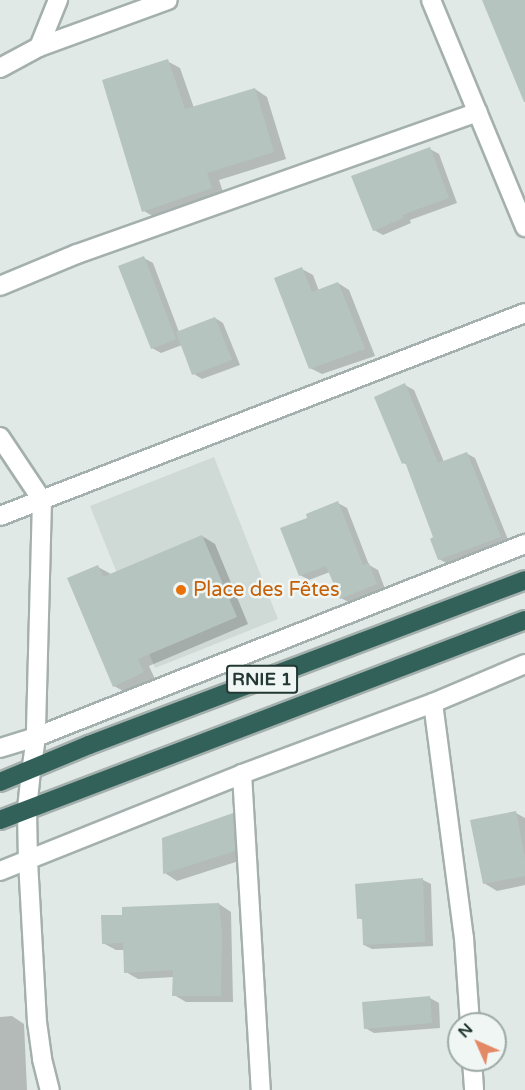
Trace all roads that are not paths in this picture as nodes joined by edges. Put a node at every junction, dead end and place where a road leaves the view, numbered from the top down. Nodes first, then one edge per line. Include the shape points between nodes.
1 (58, 0) edge
2 (168, 0) edge
3 (432, 0) edge
4 (39, 47) junction
5 (0, 68) edge
6 (478, 112) junction
7 (525, 227) edge
8 (0, 286) edge
9 (525, 312) edge
10 (0, 437) edge
11 (42, 500) junction
12 (0, 516) edge
13 (525, 544) edge
14 (525, 580) edge
15 (525, 620) edge
16 (525, 664) edge
17 (433, 703) junction
18 (36, 737) junction
19 (0, 748) edge
20 (31, 771) junction
21 (242, 774) junction
22 (0, 782) edge
23 (27, 810) junction
24 (0, 820) edge
25 (28, 861) junction
26 (0, 871) edge
27 (469, 1012) edge
28 (473, 1072) edge
29 (50, 1090) edge
30 (261, 1090) edge
31 (474, 1090) edge

1 - 4 street
2 - 4 street
3 - 6 street
4 - 5 street
6 - 7 street
6 - 8 street via 77,254
9 - 11 street
10 - 11 street
11 - 12 street
11 - 18 street
13 - 18 street
14 - 20 highway, RNIE 1 via 89,745
15 - 23 highway, RNIE 1
16 - 17 street
17 - 21 street
17 - 27 street via 464,938
18 - 19 street
18 - 20 street
20 - 22 highway, RNIE 1
20 - 23 street
21 - 25 street
21 - 30 street
23 - 24 highway, RNIE 1
23 - 25 street
25 - 26 street
25 - 29 street via 37,1022
28 - 31 street

